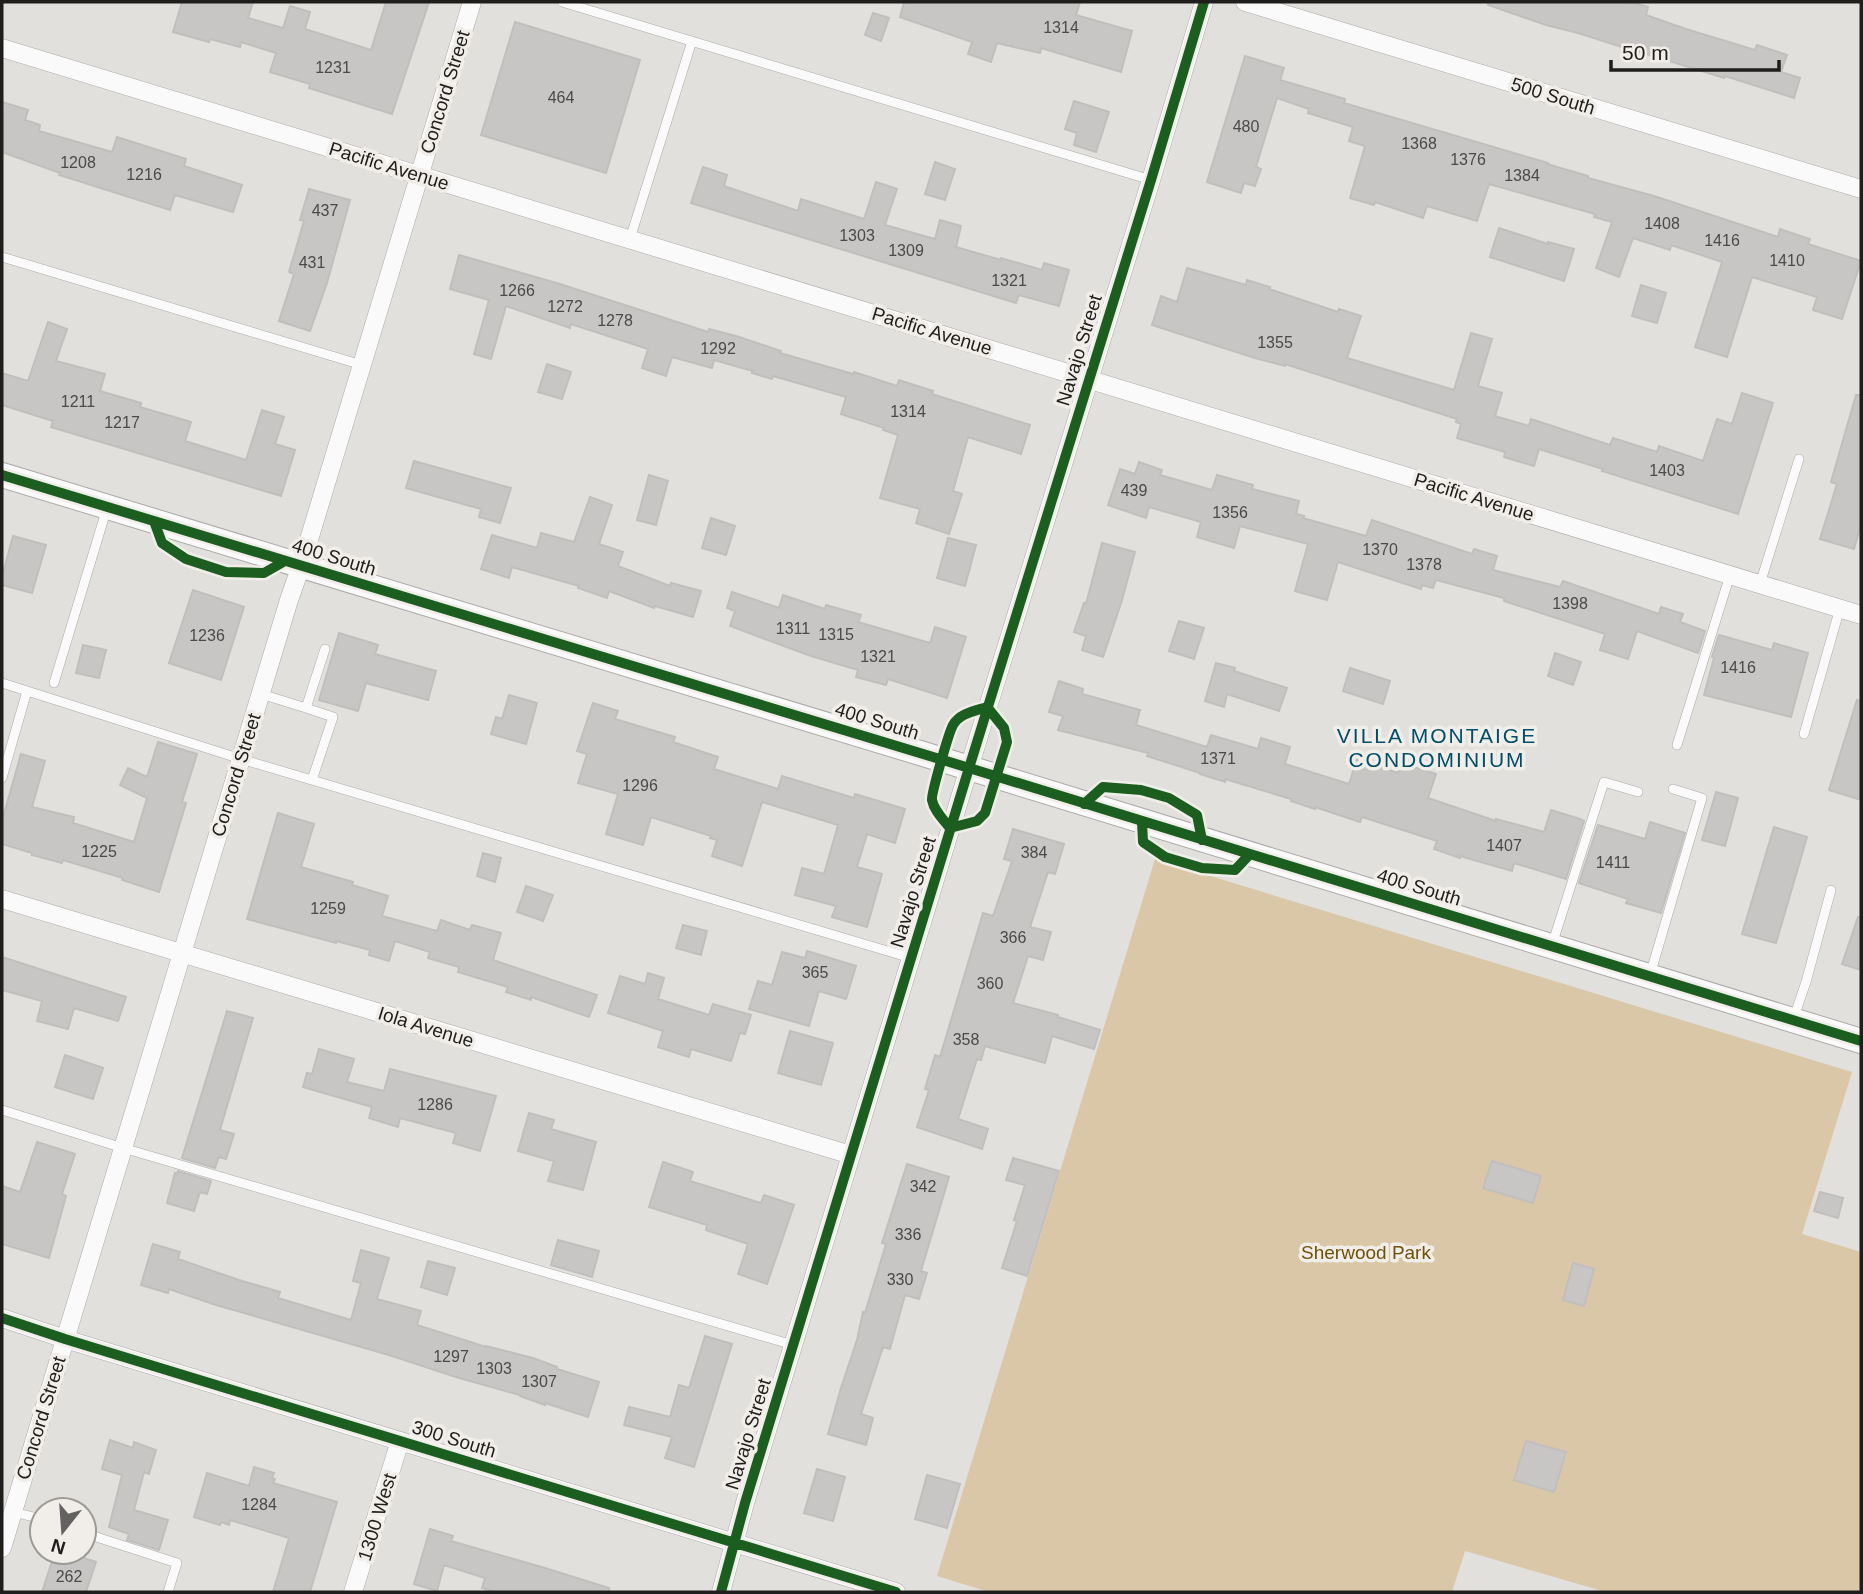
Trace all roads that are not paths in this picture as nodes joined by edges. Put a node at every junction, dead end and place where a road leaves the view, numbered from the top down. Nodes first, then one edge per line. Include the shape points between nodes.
1 (472, 2) edge
2 (562, 2) edge
3 (1204, 2) edge
4 (1245, 2) edge
5 (692, 41) junction
6 (2, 48) edge
7 (420, 175) junction
8 (1151, 180) junction
9 (1861, 189) edge
10 (630, 239) junction
11 (2, 257) edge
12 (362, 365) junction
13 (1088, 379) junction
14 (1799, 459) dead end
15 (2, 475) edge
16 (107, 507) junction
17 (301, 566) junction
18 (1730, 575) junction
19 (1760, 584) junction
20 (1840, 608) junction
21 (1861, 615) edge
22 (325, 649) dead end
23 (54, 682) dead end
24 (2, 683) edge
25 (27, 691) junction
26 (261, 694) junction
27 (306, 708) junction
28 (1804, 734) dead end
29 (1677, 745) dead end
30 (241, 759) junction
31 (969, 768) junction
32 (2, 778) edge
33 (312, 780) junction
34 (1673, 789) dead end
35 (1638, 792) dead end
36 (1831, 890) dead end
37 (2, 899) edge
38 (1551, 946) junction
39 (182, 953) junction
40 (911, 958) junction
41 (1649, 976) junction
42 (1793, 1020) junction
43 (1861, 1041) edge
44 (2, 1110) edge
45 (123, 1148) junction
46 (851, 1155) junction
47 (2, 1318) edge
48 (65, 1339) junction
49 (793, 1345) junction
50 (400, 1441) junction
51 (13, 1512) junction
52 (28, 1516) edge
53 (98, 1538) edge
54 (734, 1543) junction
55 (2, 1548) edge
56 (168, 1592) edge
57 (353, 1592) edge
58 (721, 1592) edge
59 (896, 1592) edge

1 - 7 street, Concord Street
2 - 5 lane
3 - 8 street, Navajo Street
4 - 9 street, 500 South
5 - 8 lane
5 - 10 lane
6 - 7 street, Pacific Avenue
7 - 10 street, Pacific Avenue
7 - 12 street, Concord Street
8 - 13 street, Navajo Street
10 - 13 street, Pacific Avenue
11 - 12 lane
12 - 17 street, Concord Street
13 - 18 street, Pacific Avenue
13 - 31 street, Navajo Street
14 - 19 lane
15 - 16 main road, 400 South
16 - 17 main road, 400 South
16 - 23 lane
17 - 26 street, Concord Street
17 - 31 main road, 400 South
18 - 19 street, Pacific Avenue
18 - 29 lane
19 - 20 street, Pacific Avenue
20 - 21 street, Pacific Avenue
20 - 28 lane
22 - 27 lane
24 - 25 lane
25 - 30 lane
25 - 32 lane
26 - 27 lane
26 - 30 street, Concord Street
27 - 33 lane via 333,717
30 - 33 lane
30 - 39 street, Concord Street
31 - 38 main road, 400 South
31 - 40 street, Navajo Street
33 - 40 lane
34 - 41 lane via 1702,798
35 - 38 lane via 1604,782
36 - 42 lane
37 - 39 street, Iola Avenue
38 - 41 main road, 400 South
39 - 45 street, Concord Street
39 - 46 street, Iola Avenue
40 - 46 street, Navajo Street
41 - 42 main road, 400 South
42 - 43 main road, 400 South
44 - 45 lane
45 - 48 street, Concord Street
45 - 49 lane
46 - 49 street, Navajo Street
47 - 48 street, 300 South
48 - 50 street, 300 South
48 - 51 street, Concord Street
49 - 54 street, Navajo Street
50 - 54 street, 300 South
50 - 57 street, 1300 West
51 - 52 lane
51 - 55 street, Concord Street
53 - 56 lane via 177,1563
54 - 58 street, Navajo Street
54 - 59 street, 300 South

